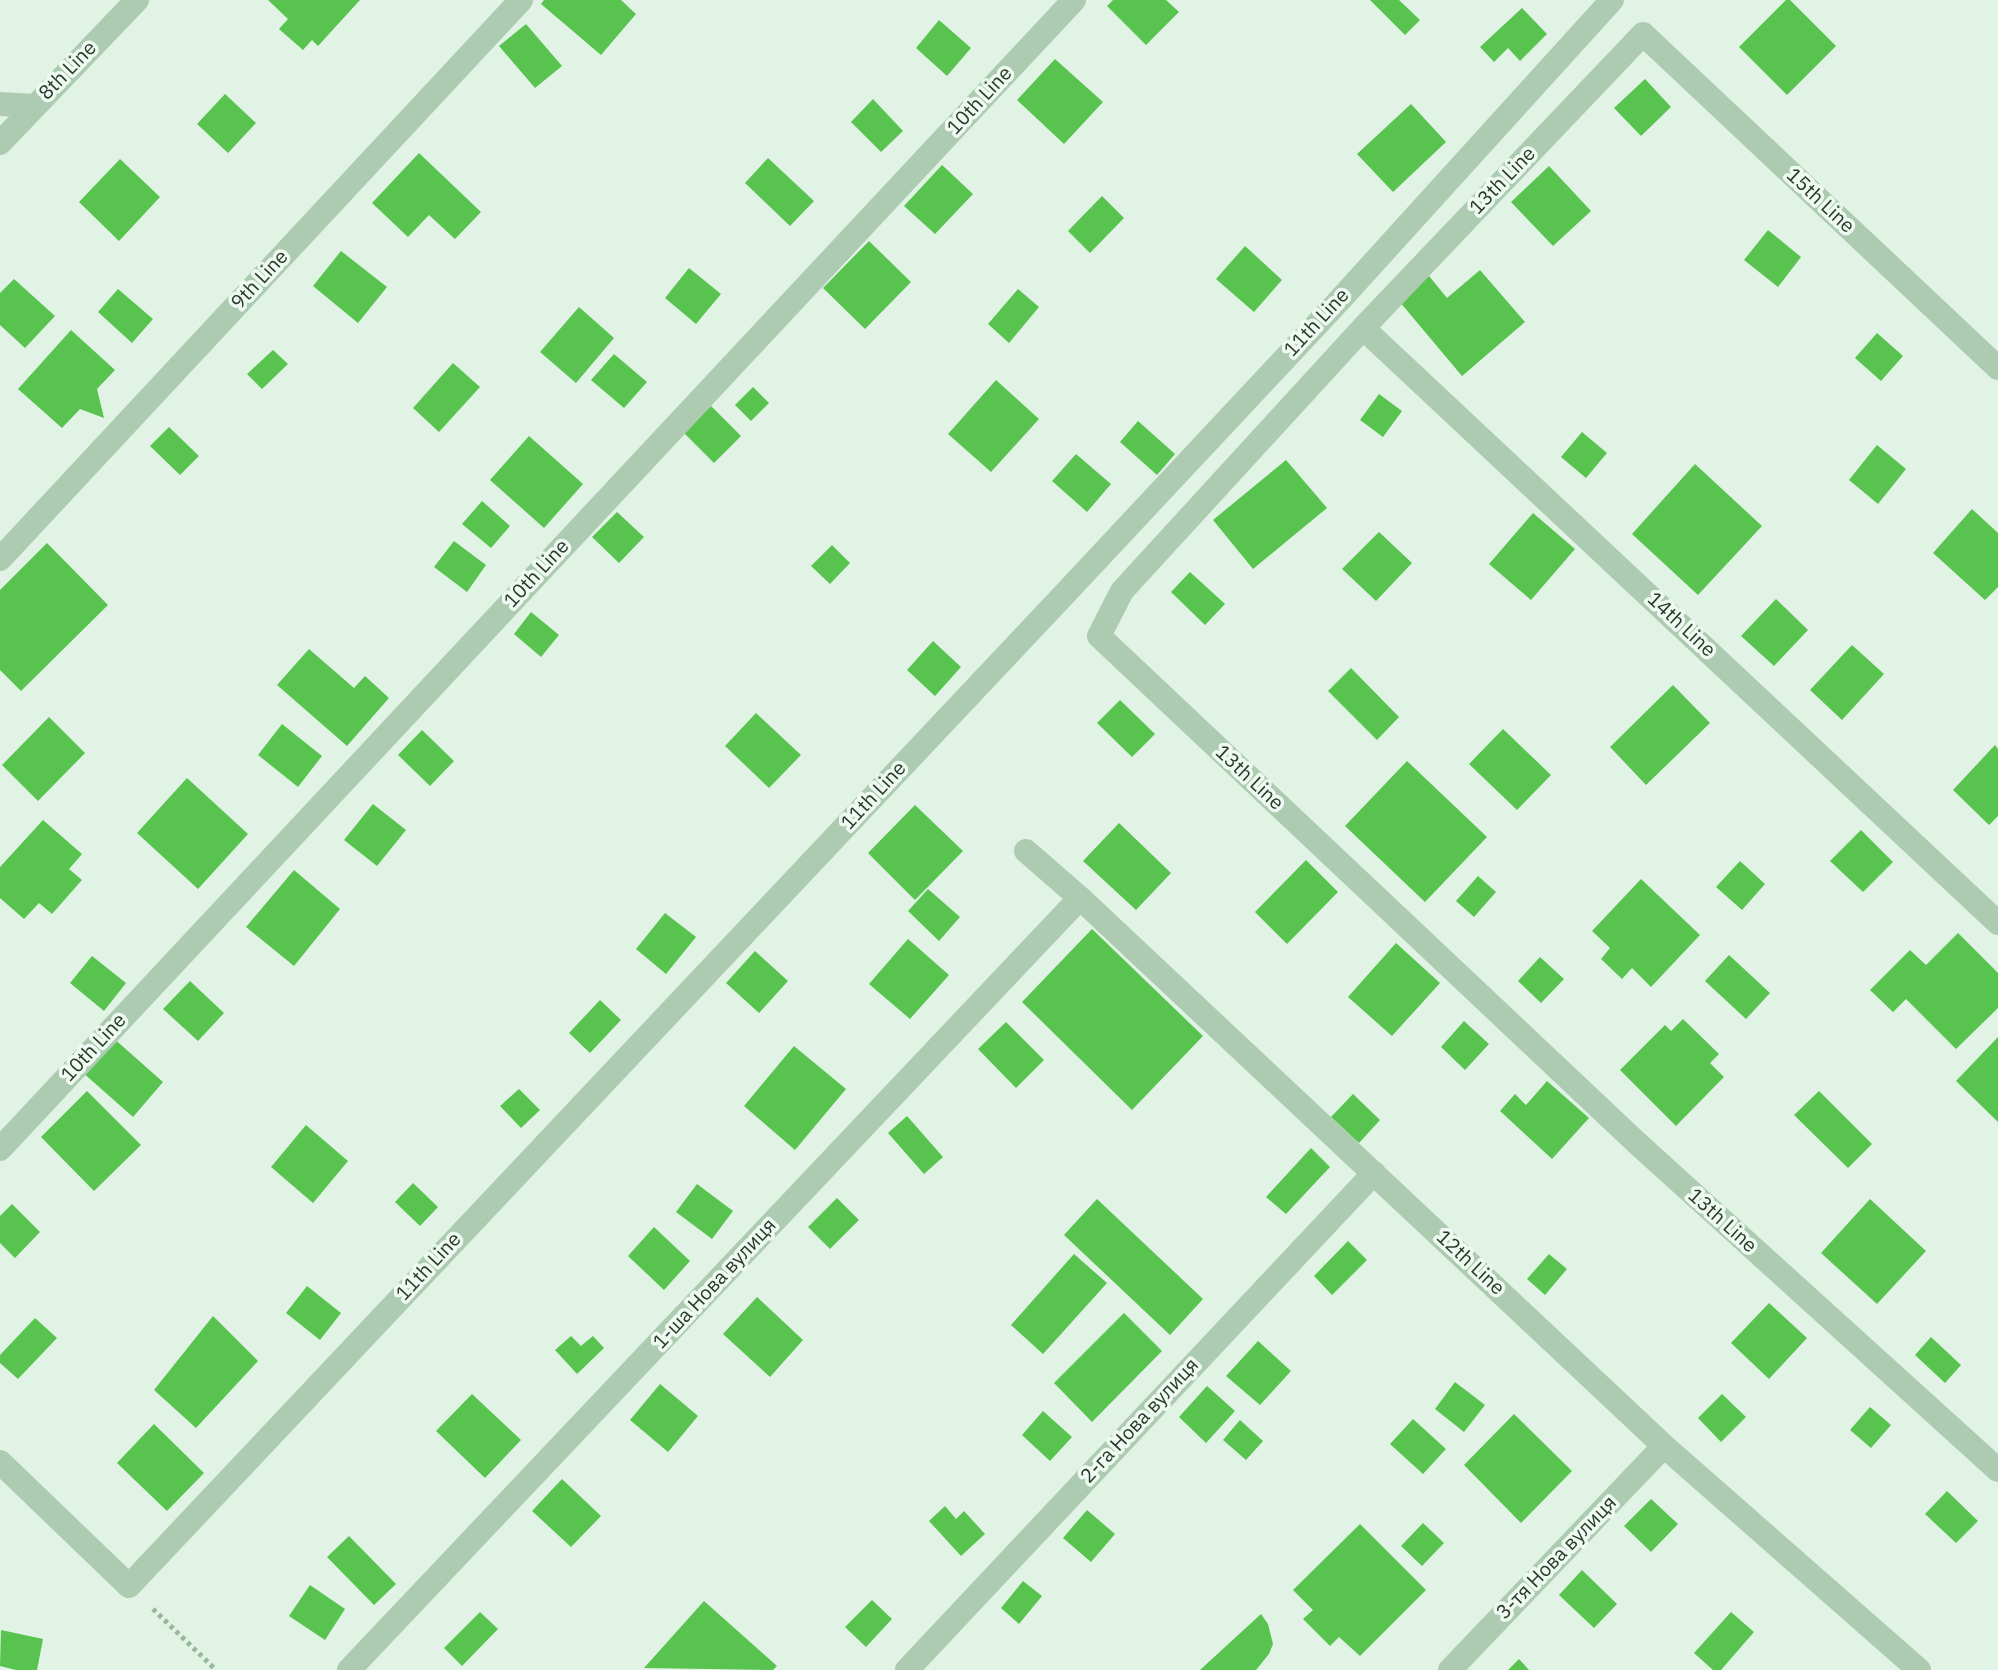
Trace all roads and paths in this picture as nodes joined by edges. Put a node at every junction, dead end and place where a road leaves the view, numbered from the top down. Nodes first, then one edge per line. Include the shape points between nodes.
1 (137, 0) edge
2 (521, 0) edge
3 (1074, 0) edge
4 (1612, 0) edge
5 (1643, 34) joint
6 (0, 104) edge
7 (35, 106) junction
8 (0, 143) edge
9 (1363, 328) junction
10 (1998, 368) edge
11 (0, 559) edge
12 (1026, 851) dead end
13 (1080, 898) junction
14 (1998, 923) edge
15 (0, 1149) edge
16 (1374, 1173) junction
17 (1664, 1446) junction
18 (0, 1462) edge
19 (1998, 1470) edge
20 (129, 1586) junction
21 (216, 1670) edge
22 (349, 1670) edge
23 (907, 1670) edge
24 (1450, 1670) edge
25 (1919, 1670) edge

1 - 7 street, 8th Line
2 - 11 street, 9th Line
3 - 15 street, 10th Line
4 - 20 street, 11th Line via 1059,600
5 - 9 street, 13th Line
5 - 10 street, 15th Line
6 - 7 street
7 - 8 street, 8th Line
9 - 14 street, 14th Line
9 - 19 street, 13th Line via 1122,591 1099,636 1637,1143
12 - 13 street, 12th Line
13 - 16 street, 12th Line
13 - 22 street, 1-ша Нова вулиця
16 - 17 street, 12th Line
16 - 23 street, 2-га Нова вулиця
17 - 24 street, 3-тя Нова вулиця
17 - 25 street, 12th Line
18 - 20 street
20 - 21 path

